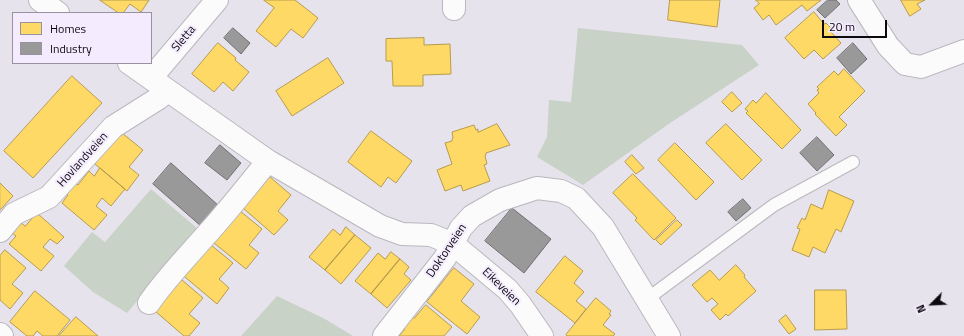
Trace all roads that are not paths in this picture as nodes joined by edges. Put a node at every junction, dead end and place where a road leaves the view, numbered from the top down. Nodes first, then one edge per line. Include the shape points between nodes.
1 (40, 0) edge
2 (217, 0) edge
3 (859, 0) edge
4 (57, 12) edge
5 (964, 51) edge
6 (130, 64) edge
7 (159, 84) junction
8 (268, 161) junction
9 (854, 162) dead end
10 (0, 230) edge
11 (453, 244) junction
12 (646, 298) junction
13 (149, 303) dead end
14 (0, 334) edge
15 (2, 336) edge
16 (384, 336) edge
17 (542, 336) edge
18 (669, 336) edge

1 - 4 street
2 - 7 street, Sletta
3 - 5 street via 888,46 905,64 921,67
6 - 7 street
7 - 8 street
7 - 10 street, Hovlandveien via 159,98 113,126 49,197 14,214
8 - 11 street via 380,226 402,234 431,234
8 - 13 street
9 - 12 lane via 774,205
11 - 12 street, Doktorveien via 461,228 472,216 500,200 537,188 561,191 576,198 603,227
11 - 16 street, Doktorveien
11 - 17 street, Eikeveien via 507,289
12 - 18 street, Doktorveien
14 - 15 street

